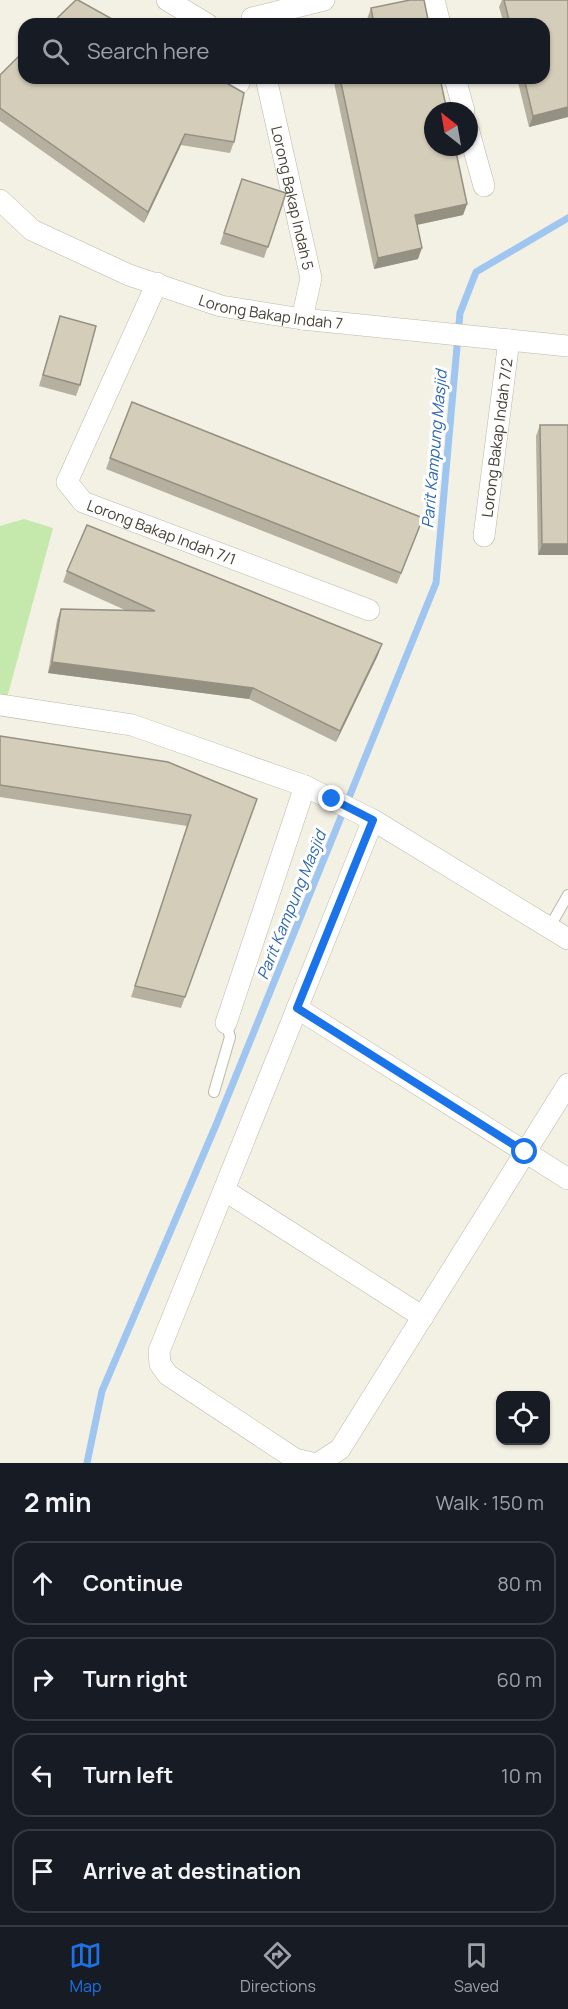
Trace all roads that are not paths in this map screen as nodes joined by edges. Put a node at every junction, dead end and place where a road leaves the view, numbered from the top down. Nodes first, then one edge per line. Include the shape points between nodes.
1 (167, 0) edge
2 (324, 0) edge
3 (434, 0) edge
4 (251, 14) edge
5 (197, 18) edge
6 (438, 18) edge
7 (267, 84) edge
8 (457, 84) edge
9 (462, 102) edge
10 (475, 156) edge
11 (483, 186) dead end
12 (0, 200) edge
13 (157, 283) junction
14 (302, 320) junction
15 (509, 340) junction
16 (568, 346) edge
17 (484, 536) dead end
18 (369, 610) dead end
19 (0, 705) edge
20 (305, 786) junction
21 (366, 816) junction
22 (568, 895) edge
23 (549, 928) junction
24 (568, 939) edge
25 (297, 1008) junction
26 (226, 1023) joint
27 (568, 1084) edge
28 (214, 1092) dead end
29 (525, 1152) junction
30 (568, 1179) edge
31 (224, 1190) junction
32 (423, 1317) junction
33 (312, 1463) edge
34 (319, 1463) edge

1 - 5 street
2 - 4 street
3 - 6 street
7 - 14 street, Lorong Bakap Indah 5 via 311,278
8 - 9 street
10 - 11 street
12 - 13 street, Lorong Bakap Indah 7 via 32,230 129,275
13 - 14 street, Lorong Bakap Indah 7 via 221,306
13 - 18 street, Lorong Bakap Indah 7/1 via 67,482 83,502
14 - 15 street, Lorong Bakap Indah 7
15 - 16 street, Lorong Bakap Indah 7
15 - 17 street, Lorong Bakap Indah 7/2
19 - 20 street via 132,725
20 - 21 street
20 - 26 street
21 - 23 street
21 - 25 street
22 - 23 lane
23 - 24 street
25 - 29 street
25 - 31 street
26 - 28 lane via 230,1037
27 - 29 street
29 - 30 street
29 - 32 street
31 - 32 street
31 - 33 street via 159,1352 160,1364 168,1375 295,1459
32 - 34 street via 340,1449

